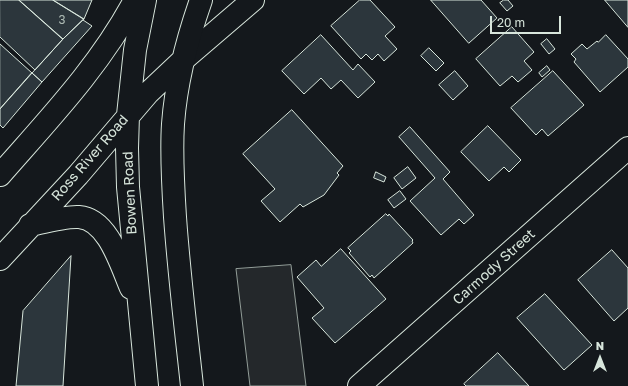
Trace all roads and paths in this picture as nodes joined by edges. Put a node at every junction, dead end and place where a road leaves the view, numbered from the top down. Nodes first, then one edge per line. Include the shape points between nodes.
1 (135, 0) edge
2 (145, 0) edge
3 (201, 0) edge
4 (253, 0) edge
5 (183, 60) junction
6 (128, 116) junction
7 (628, 148) edge
8 (0, 176) edge
9 (30, 225) junction
10 (0, 259) edge
11 (138, 304) junction
12 (147, 386) edge
13 (192, 386) edge
14 (359, 386) edge

1 - 8 main road via 81,81
2 - 6 main road, Bowen Road via 135,50
3 - 5 main road
4 - 5 main road, Ross River Road
5 - 6 main road, Ross River Road via 164,76
5 - 13 main road via 173,123 172,162 177,244
6 - 9 main road, Ross River Road via 78,175
6 - 11 main road, Bowen Road via 128,187
7 - 14 main road, Carmody Street
9 - 10 main road, Ross River Road
9 - 11 main road via 80,217 101,226 108,236
11 - 12 main road, Bowen Road

